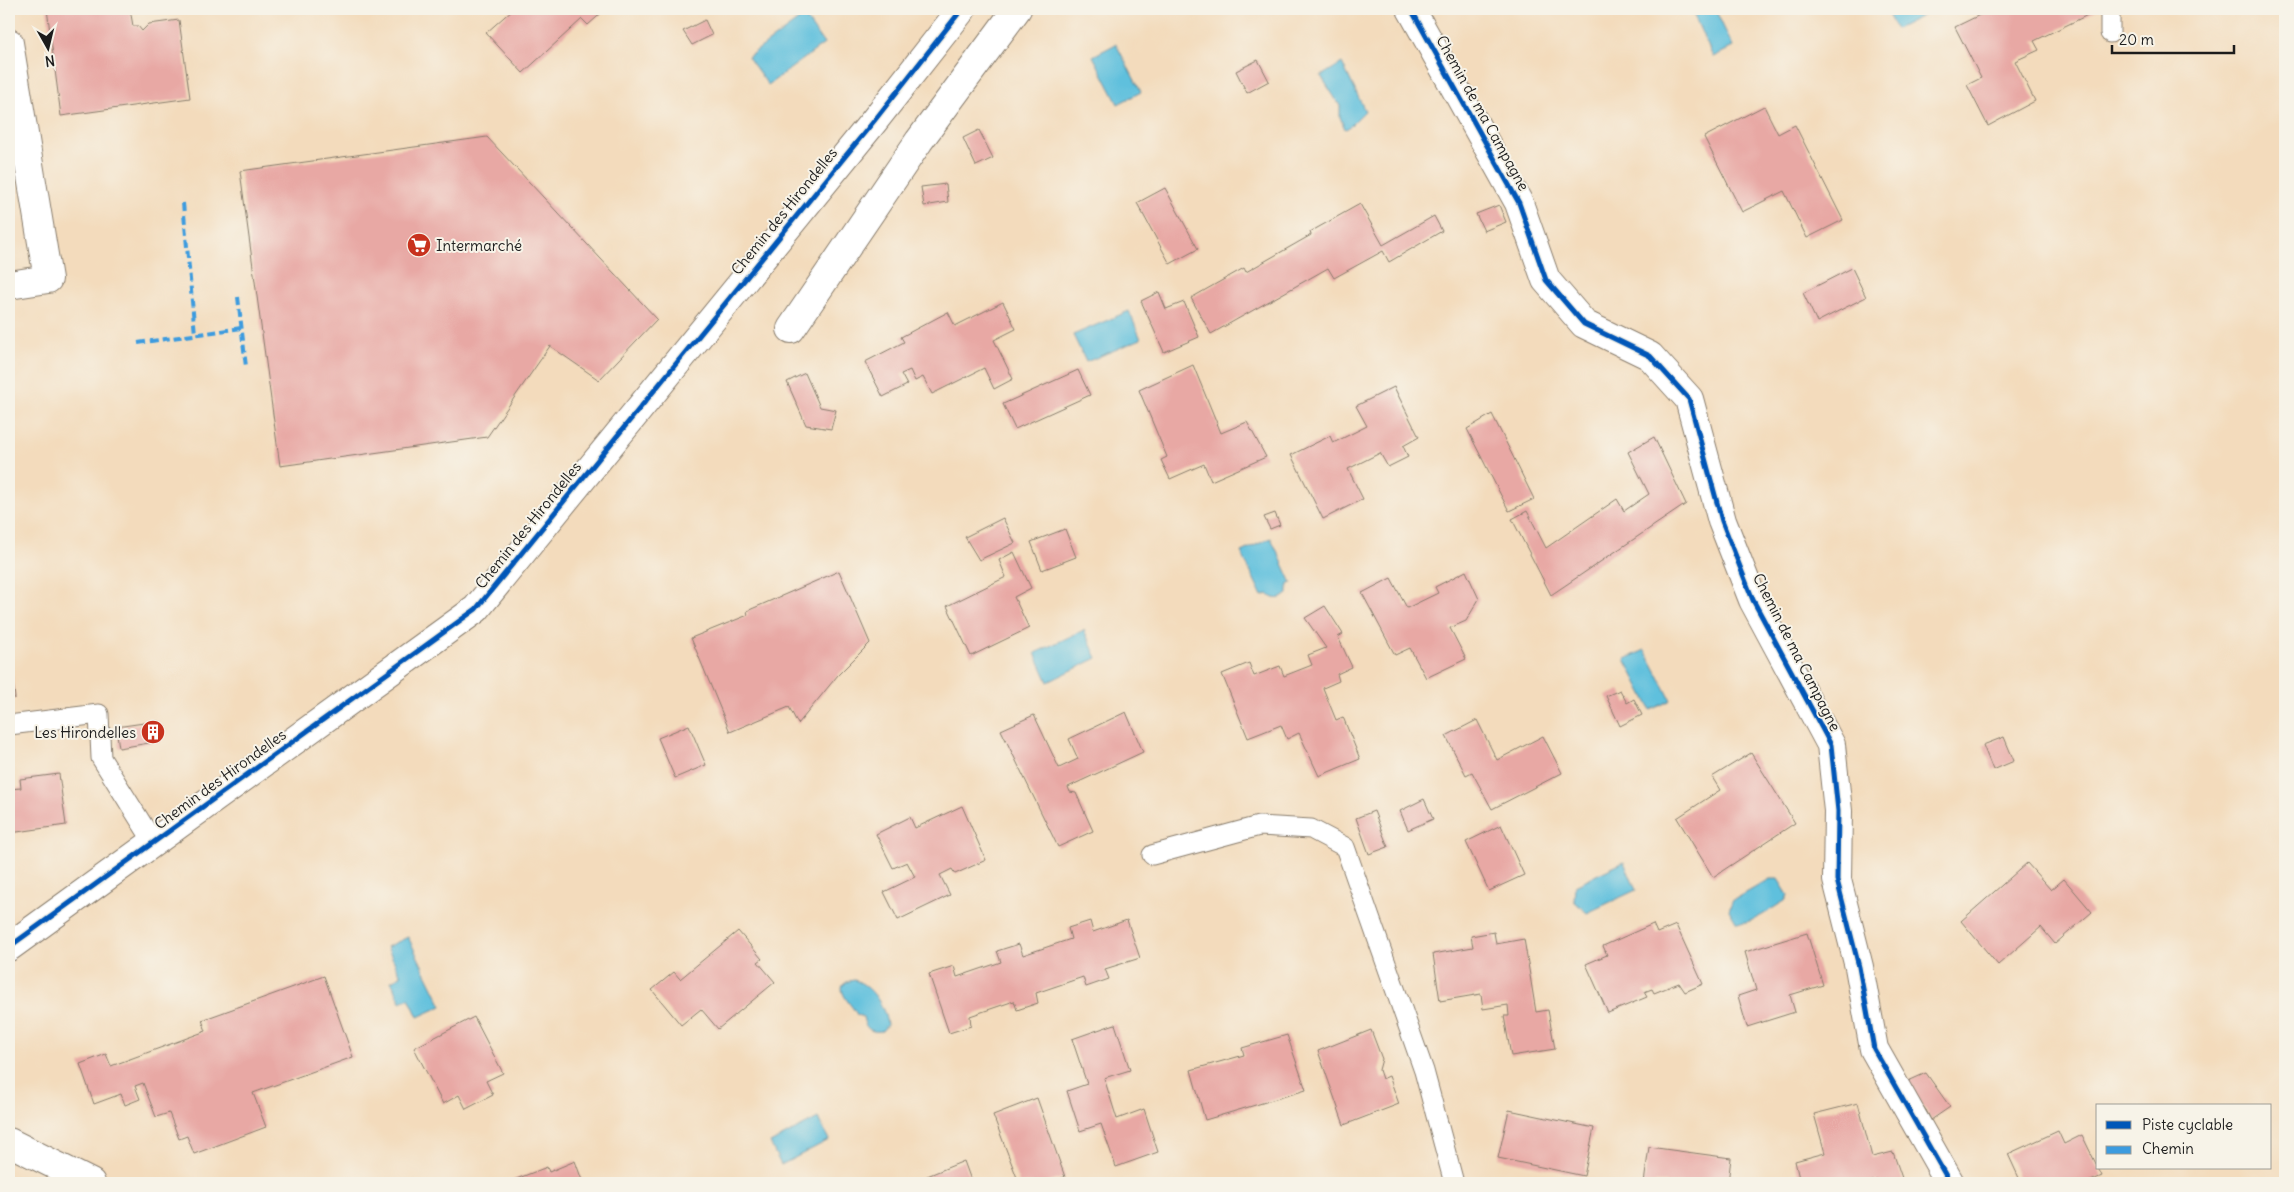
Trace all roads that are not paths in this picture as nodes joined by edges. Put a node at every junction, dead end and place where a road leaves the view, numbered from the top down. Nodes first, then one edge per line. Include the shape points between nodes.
1 (962, 9) edge
2 (1017, 9) edge
3 (1411, 9) edge
4 (2110, 9) edge
5 (2110, 33) dead end
6 (9, 42) edge
7 (9, 285) edge
8 (791, 329) dead end
9 (9, 725) edge
10 (154, 843) junction
11 (1152, 855) dead end
12 (9, 947) edge
13 (9, 1142) edge
14 (91, 1183) edge
15 (1454, 1183) edge
16 (1950, 1183) edge

1 - 10 street, Chemin des Hirondelles via 476,609
2 - 8 street via 919,141
3 - 16 street, Chemin de ma Campagne via 1518,203 1546,280 1584,324 1650,356 1689,399 1722,521 1753,600 1831,745 1838,811 1837,880 1860,967 1874,1049
4 - 5 lane
6 - 7 street via 48,279
9 - 10 lane via 98,714 101,758
10 - 12 street, Chemin des Hirondelles
11 - 15 lane via 1259,826 1311,829 1345,847 1424,1071
13 - 14 street

